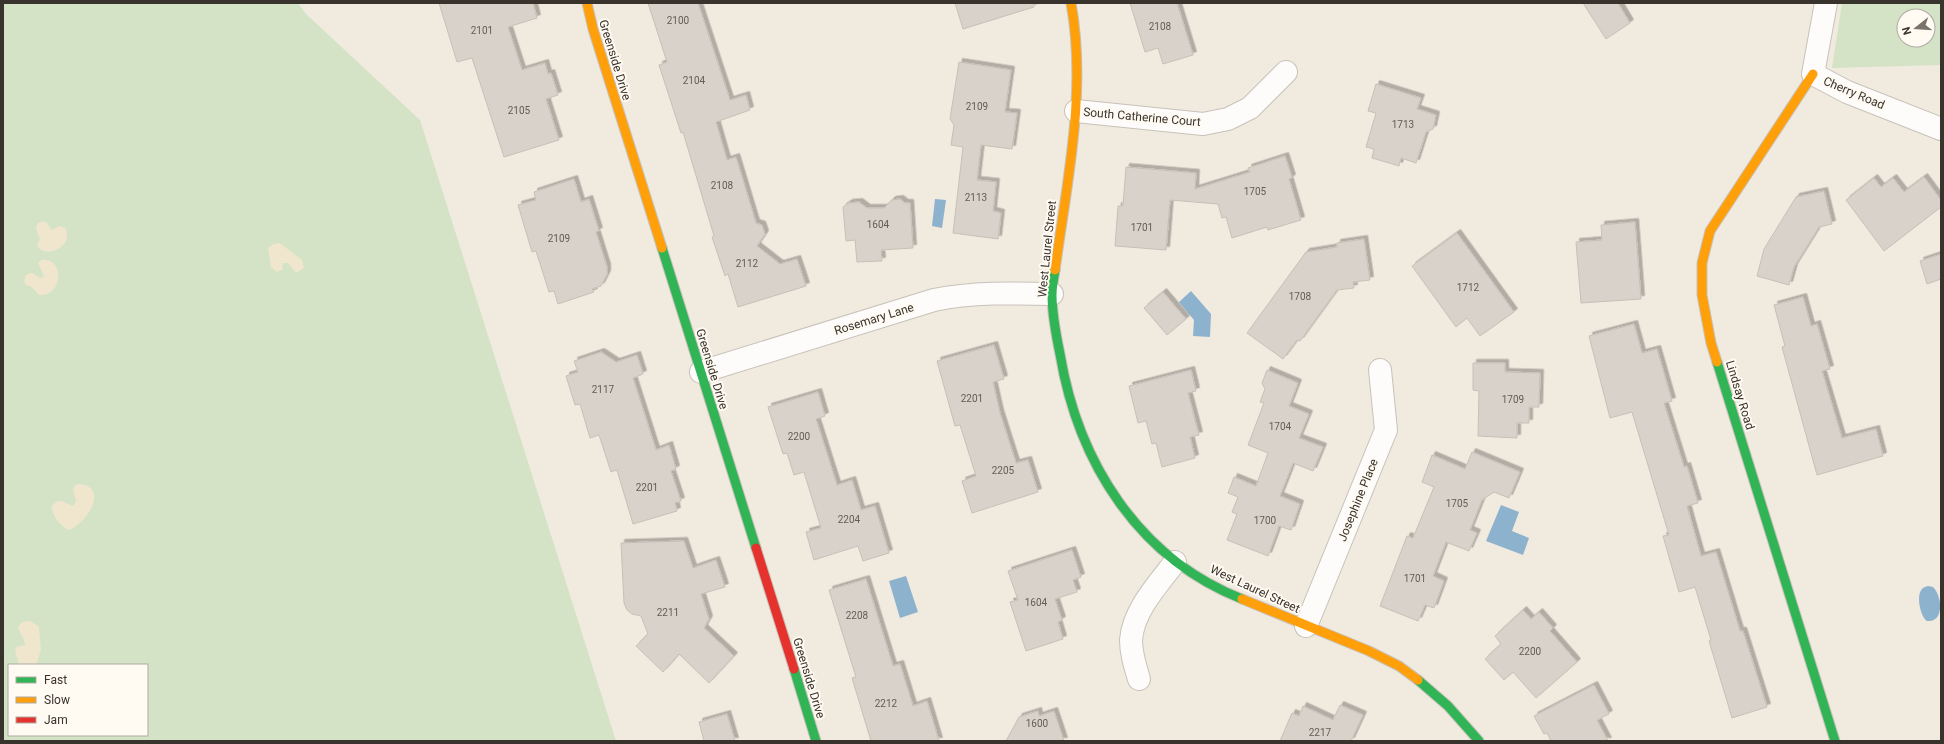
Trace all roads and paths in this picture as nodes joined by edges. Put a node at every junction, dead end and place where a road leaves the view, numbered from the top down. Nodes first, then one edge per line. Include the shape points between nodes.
1 (587, 3) edge
2 (1071, 3) edge
3 (1826, 3) edge
4 (1286, 72) dead end
5 (1813, 74) junction
6 (1076, 111) junction
7 (1941, 129) edge
8 (1052, 294) junction
9 (1380, 370) dead end
10 (701, 372) junction
11 (1175, 562) junction
12 (1306, 626) junction
13 (1139, 679) dead end
14 (816, 741) edge
15 (1479, 741) edge
16 (1835, 741) edge

1 - 10 street, Greenside Drive
2 - 6 street, West Laurel Street via 1078,66
3 - 5 street, Cherry Road
4 - 6 street, South Catherine Court via 1250,108 1228,119 1203,124
5 - 7 street, Cherry Road via 1847,92
5 - 16 street, Lindsay Road via 1710,231 1702,263 1702,295 1711,343
6 - 8 street, West Laurel Street
8 - 10 street, Rosemary Lane via 959,295 934,300
8 - 11 street, West Laurel Street via 1064,381 1086,446 1114,496 1148,537
9 - 12 street, Josephine Place via 1386,430
10 - 14 street, Greenside Drive
11 - 12 street, West Laurel Street via 1217,588
11 - 13 street via 1138,616 1131,639 1132,658
12 - 15 street, West Laurel Street via 1385,659 1410,674 1438,696

